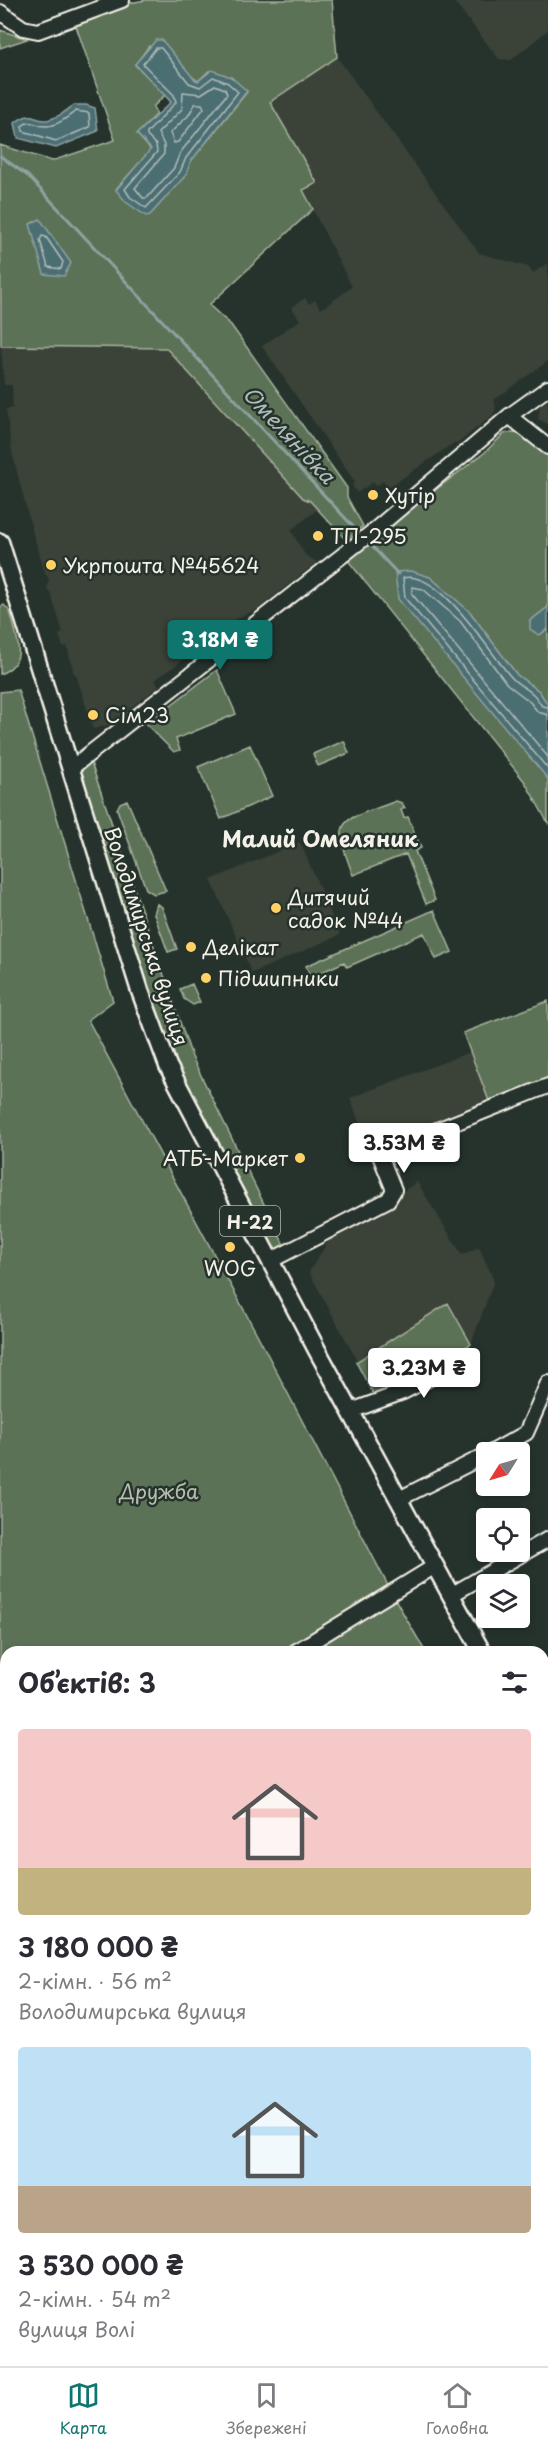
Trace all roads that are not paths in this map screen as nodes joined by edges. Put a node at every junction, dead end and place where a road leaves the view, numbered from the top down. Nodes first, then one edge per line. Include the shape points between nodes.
1 (122, 0) edge
2 (0, 12) edge
3 (548, 388) edge
4 (508, 416) junction
5 (548, 447) edge
6 (0, 543) edge
7 (70, 768) junction
8 (548, 1086) edge
9 (270, 1260) junction
10 (464, 1360) dead end
11 (548, 1383) edge
12 (351, 1411) junction
13 (510, 1442) edge
14 (476, 1460) edge
15 (399, 1499) junction
16 (548, 1539) edge
17 (435, 1566) junction
18 (451, 1595) junction
19 (305, 1646) edge
20 (479, 1646) edge

1 - 2 street via 38,31 23,28
3 - 4 street
4 - 5 street
4 - 7 street via 366,537
6 - 7 main road, Володимирська вулиця / Н-22
7 - 9 main road, Володимирська вулиця / Н-22 via 140,991 168,1066
8 - 9 street via 379,1153 394,1190 388,1200
9 - 12 main road, Володимирська вулиця / Н-22
10 - 12 street via 403,1392
11 - 13 street via 526,1433
12 - 15 main road, Володимирська вулиця / Н-22
14 - 15 street
15 - 17 main road, Володимирська вулиця / Н-22
16 - 18 street
17 - 18 main road, Володимирська вулиця / Н-22
17 - 19 street
18 - 20 main road, Володимирська вулиця / Н-22

